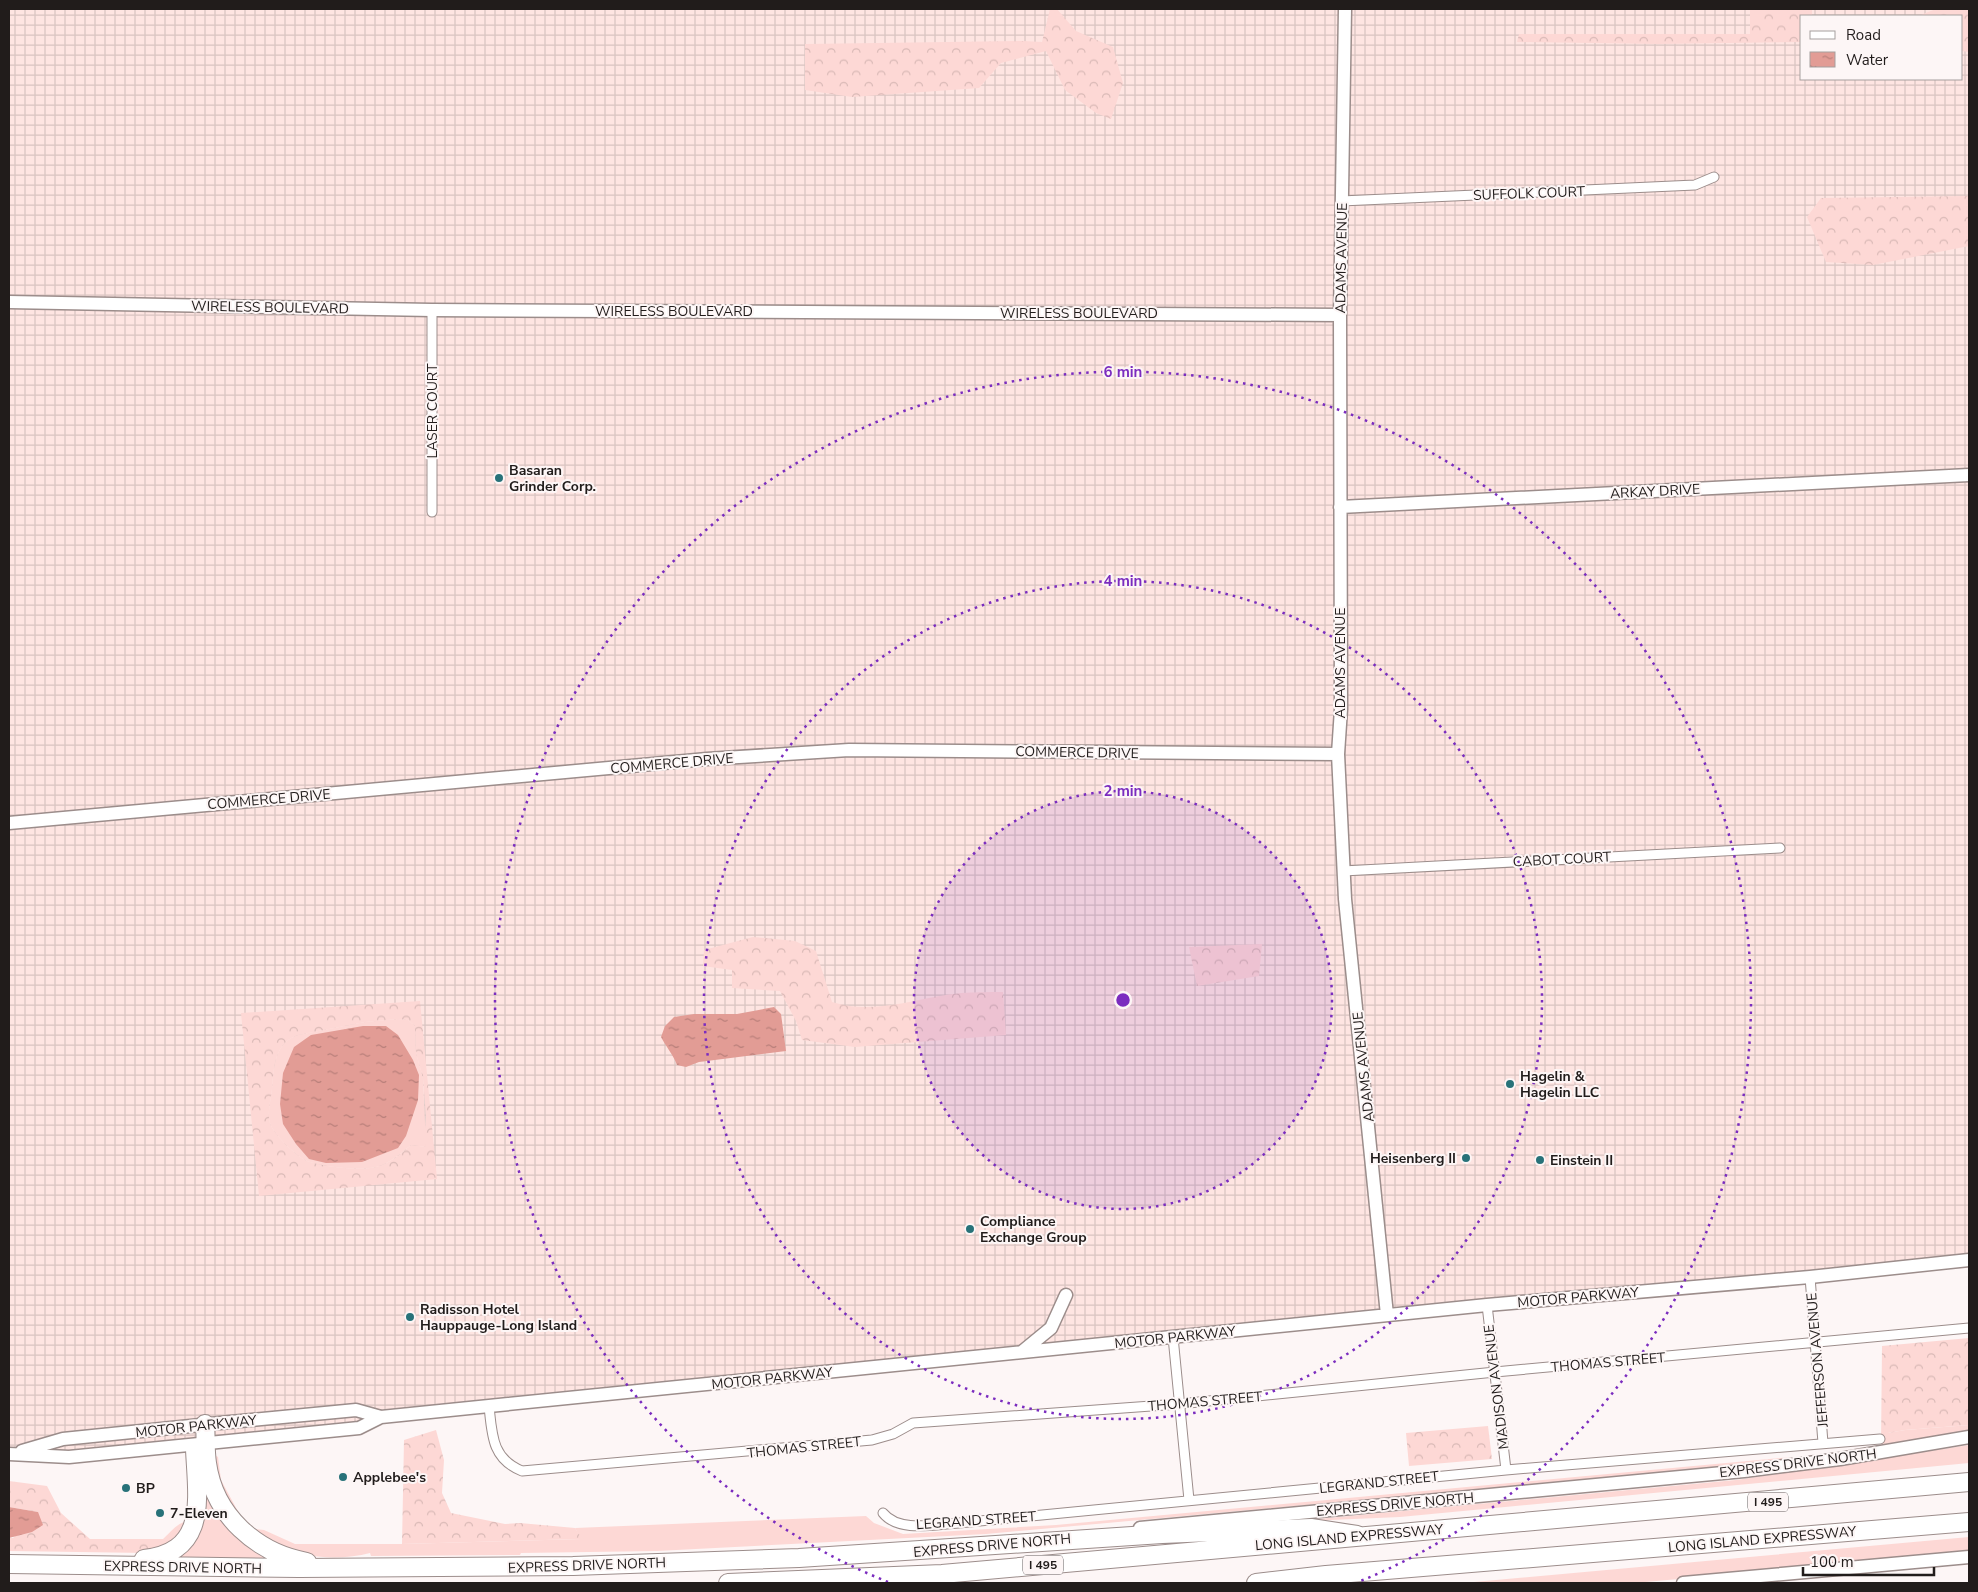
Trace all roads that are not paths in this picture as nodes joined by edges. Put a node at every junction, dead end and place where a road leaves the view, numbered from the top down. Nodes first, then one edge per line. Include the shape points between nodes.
1 (1345, 9) edge
2 (1714, 177) dead end
3 (1341, 202) junction
4 (9, 302) edge
5 (432, 310) junction
6 (1340, 315) junction
7 (1969, 475) edge
8 (1340, 507) junction
9 (432, 512) dead end
10 (1338, 754) junction
11 (9, 823) edge
12 (1780, 848) dead end
13 (1344, 871) junction
14 (1969, 1260) edge
15 (1810, 1277) junction
16 (1066, 1295) dead end
17 (1486, 1305) junction
18 (1387, 1315) junction
19 (1969, 1328) edge
20 (1173, 1337) junction
21 (1814, 1342) junction
22 (1020, 1352) junction
23 (1494, 1372) junction
24 (1179, 1404) junction
25 (488, 1406) junction
26 (381, 1417) junction
27 (199, 1425) junction
28 (1969, 1437) edge
29 (1880, 1439) dead end
30 (1823, 1443) junction
31 (200, 1444) junction
32 (10, 1454) edge
33 (1506, 1470) junction
34 (1969, 1482) edge
35 (1189, 1500) junction
36 (883, 1513) dead end
37 (1969, 1522) edge
38 (1357, 1535) junction
39 (1064, 1540) junction
40 (1969, 1557) edge
41 (9, 1564) edge
42 (88, 1565) junction
43 (346, 1568) junction
44 (1326, 1575) junction
45 (728, 1583) edge
46 (1256, 1583) edge
47 (1294, 1583) edge
48 (1683, 1583) edge

1 - 3 street, ADAMS AVENUE
2 - 3 street, SUFFOLK COURT via 1695,185
3 - 6 street, ADAMS AVENUE
4 - 5 street, WIRELESS BOULEVARD
5 - 6 street, WIRELESS BOULEVARD
5 - 9 street, LASER COURT
6 - 8 street, ADAMS AVENUE
7 - 8 street, ARKAY DRIVE
8 - 10 street, ADAMS AVENUE via 1341,709
10 - 11 street, COMMERCE DRIVE via 849,750 707,759
10 - 13 street, ADAMS AVENUE
12 - 13 street, CABOT COURT
13 - 18 street, ADAMS AVENUE
14 - 15 street, MOTOR PARKWAY
15 - 17 street, MOTOR PARKWAY
15 - 21 street, JEFFERSON AVENUE
16 - 22 street via 1052,1328
17 - 18 street, MOTOR PARKWAY
17 - 23 street, MADISON AVENUE
18 - 20 street, MOTOR PARKWAY
19 - 21 street, THOMAS STREET
20 - 22 street, MOTOR PARKWAY
20 - 24 street
21 - 23 street, THOMAS STREET
21 - 30 street, JEFFERSON AVENUE
22 - 25 street, MOTOR PARKWAY
23 - 24 street, THOMAS STREET
23 - 33 street, MADISON AVENUE
24 - 25 street, THOMAS STREET via 913,1424 872,1440 522,1471 503,1461 496,1449
24 - 35 street
25 - 26 street, MOTOR PARKWAY
26 - 27 street, MOTOR PARKWAY via 356,1410
26 - 31 street, MOTOR PARKWAY via 360,1428
27 - 31 highway
27 - 32 street, MOTOR PARKWAY via 64,1439
28 - 39 street, EXPRESS DRIVE NORTH via 1752,1470 1161,1525
29 - 30 street, LEGRAND STREET
30 - 33 street, LEGRAND STREET
31 - 32 street, MOTOR PARKWAY via 69,1458
31 - 42 highway via 198,1511 192,1529 180,1546 157,1558
31 - 43 highway via 217,1498 240,1529 262,1546 283,1556
33 - 35 street, LEGRAND STREET
34 - 38 highway, LONG ISLAND EXPRESSWAY / I 495
35 - 36 street, LEGRAND STREET via 959,1523 900,1525
37 - 44 highway, LONG ISLAND EXPRESSWAY
38 - 39 highway via 1311,1528
38 - 45 highway, LONG ISLAND EXPRESSWAY / I 495 via 942,1574
39 - 43 highway, EXPRESS DRIVE NORTH via 704,1562
40 - 48 street
41 - 42 highway, EXPRESS DRIVE NORTH
42 - 43 highway, EXPRESS DRIVE NORTH
44 - 46 highway, LONG ISLAND EXPRESSWAY
44 - 47 highway

